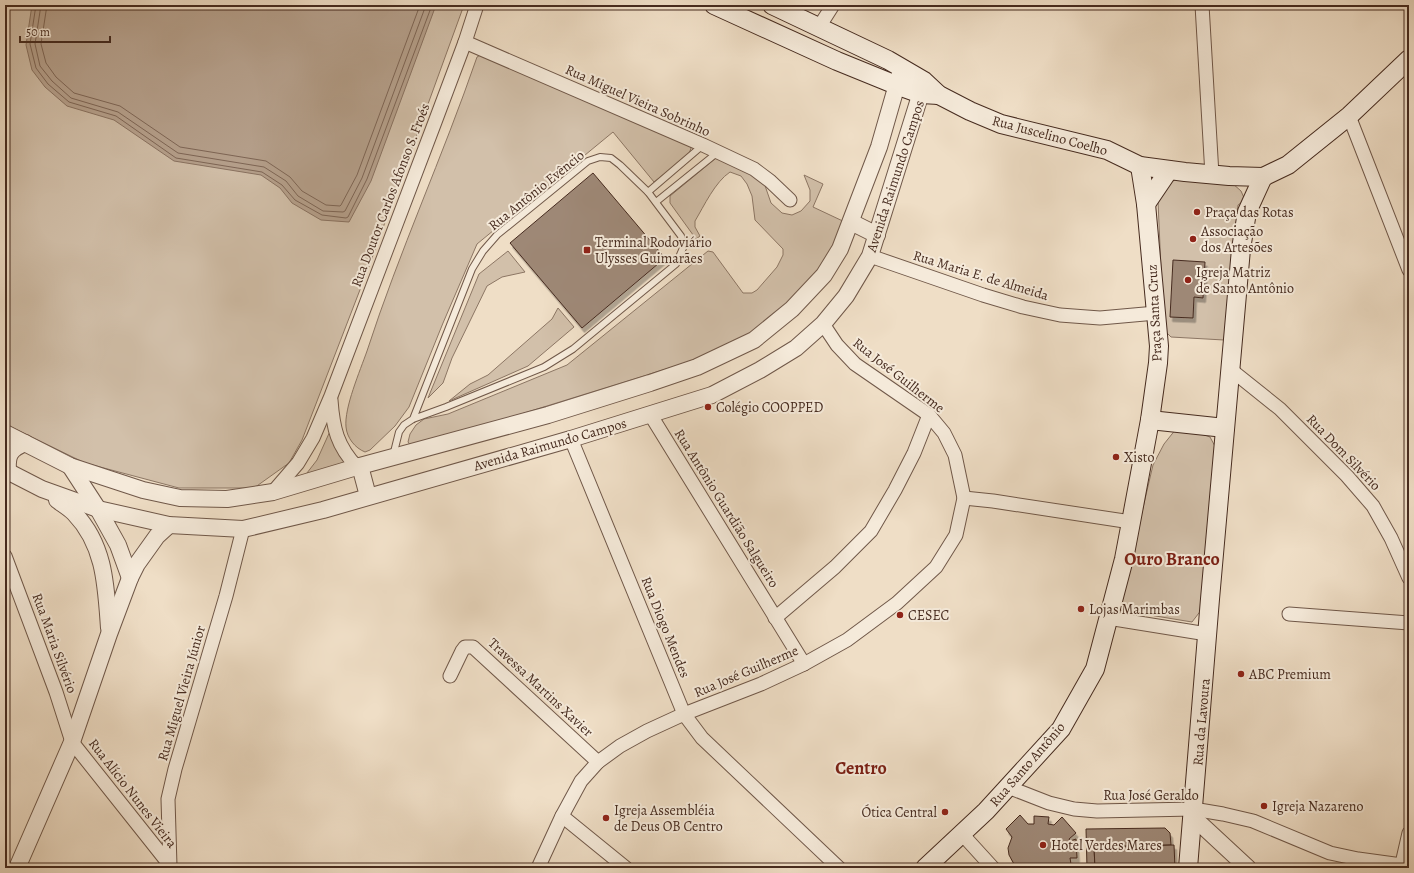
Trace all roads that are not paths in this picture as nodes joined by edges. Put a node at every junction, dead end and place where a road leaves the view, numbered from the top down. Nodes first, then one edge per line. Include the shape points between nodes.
1 (476, 5) edge
2 (714, 5) edge
3 (772, 5) edge
4 (833, 5) edge
5 (1202, 5) edge
6 (819, 27) junction
7 (465, 42) junction
8 (1409, 58) edge
9 (902, 67) junction
10 (896, 85) junction
11 (928, 90) junction
12 (1349, 116) junction
13 (703, 145) junction
14 (718, 152) junction
15 (1140, 166) junction
16 (1168, 170) junction
17 (1220, 175) junction
18 (1263, 177) junction
19 (648, 192) junction
20 (790, 200) dead end
21 (656, 202) junction
22 (1146, 204) junction
23 (1247, 212) junction
24 (851, 222) junction
25 (877, 235) junction
26 (870, 256) junction
27 (1409, 270) edge
28 (1156, 313) junction
29 (823, 324) junction
30 (1230, 369) junction
31 (331, 396) junction
32 (650, 414) junction
33 (929, 415) junction
34 (413, 419) junction
35 (1150, 420) junction
36 (1225, 428) junction
37 (5, 433) edge
38 (571, 439) junction
39 (25, 443) junction
40 (393, 457) junction
41 (70, 466) junction
42 (359, 467) junction
43 (7, 471) edge
44 (42, 489) junction
45 (273, 492) junction
46 (368, 496) junction
47 (964, 498) junction
48 (98, 509) junction
49 (1131, 522) junction
50 (169, 525) junction
51 (243, 529) junction
52 (5, 556) edge
53 (130, 578) junction
54 (1409, 578) edge
55 (1289, 614) dead end
56 (775, 618) junction
57 (1108, 618) junction
58 (1409, 623) edge
59 (109, 634) junction
60 (1207, 634) junction
61 (804, 664) junction
62 (450, 676) dead end
63 (684, 714) junction
64 (72, 742) junction
65 (598, 762) junction
66 (1008, 788) junction
67 (1193, 813) junction
68 (562, 816) junction
69 (962, 834) junction
70 (1409, 834) edge
71 (170, 866) edge
72 (1404, 867) edge
73 (17, 868) edge
74 (538, 868) edge
75 (626, 868) edge
76 (839, 868) edge
77 (925, 868) edge
78 (993, 868) edge
79 (1188, 868) edge
80 (1248, 868) edge

1 - 7 street, Rua Doutor Carlos Afonso S. Froés
2 - 10 main road
3 - 6 main road
4 - 6 street
5 - 17 street
6 - 9 main road
7 - 13 street, Rua Miguel Vieira Sobrinho
7 - 31 street, Rua Doutor Carlos Afonso S. Froés
8 - 12 main road
9 - 10 street, Avenida Raimundo Campos
9 - 11 main road
10 - 11 main road
10 - 24 street, Avenida Raimundo Campos via 879,147
11 - 15 main road, Rua Juscelino Coelho via 1001,124 1107,150
11 - 25 street, Avenida Raimundo Campos
12 - 18 main road via 1288,165
12 - 27 street
13 - 14 street, Rua Miguel Vieira Sobrinho
13 - 19 lane
14 - 20 street, Rua Miguel Vieira Sobrinho via 754,169
14 - 21 lane
15 - 16 main road
15 - 22 main road, Praça Santa Cruz
16 - 17 main road
16 - 22 main road
17 - 18 main road
17 - 23 main road via 1238,183 1246,199
18 - 23 main road
19 - 21 lane, Rua Antônio Evêncio
19 - 34 lane, Rua Antônio Evêncio via 620,164 611,158 600,157 588,161 497,235 483,250 472,269
21 - 34 lane, Rua Antônio Evêncio via 682,236 683,248 676,264 574,350 544,367
22 - 28 main road, Praça Santa Cruz
23 - 30 main road
24 - 25 street
24 - 40 street, Avenida Raimundo Campos via 840,249 824,275 792,309 754,340 697,367 650,383 548,415
25 - 26 street, Avenida Raimundo Campos
26 - 28 street, Rua Maria E. de Almeida via 990,297 1060,315 1100,318
26 - 29 street, Avenida Raimundo Campos via 846,296
28 - 35 main road, Praça Santa Cruz via 1159,346
29 - 32 street, Avenida Raimundo Campos via 796,348 760,370 712,394
29 - 33 street, Rua José Guilherme via 837,345 855,364
30 - 36 main road
30 - 54 street, Rua Dom Silvério via 1280,409 1373,506
31 - 42 street via 332,420 342,449
31 - 45 street, Rua Doutor Carlos Afonso S. Froés via 313,438 298,463
32 - 38 street, Avenida Raimundo Campos
32 - 56 street, Rua Antônio Guardião Salgueiro
33 - 47 street, Rua José Guilherme via 944,433 955,455
33 - 56 street via 896,490 871,530 835,567
34 - 40 lane, Rua Antônio Evêncio via 404,424 399,432
35 - 36 main road
35 - 49 main road, Praça Santa Cruz
36 - 60 main road
37 - 39 street, Avenida Raimundo Campos
38 - 46 street, Avenida Raimundo Campos
38 - 63 street, Rua Diogo Mendes
39 - 41 street, Avenida Raimundo Campos
39 - 43 street via 15,447 9,454
40 - 42 street, Avenida Raimundo Campos
41 - 45 street, Avenida Raimundo Campos via 143,490 180,498 227,499
41 - 48 street
42 - 45 street, Avenida Raimundo Campos
42 - 46 street
43 - 44 street, Avenida Raimundo Campos
44 - 48 street, Avenida Raimundo Campos
44 - 59 street via 74,513 96,547 104,570
46 - 51 street, Avenida Raimundo Campos via 323,510
47 - 49 street
47 - 61 street, Rua José Guilherme via 956,535 936,566 897,603 847,640
48 - 50 street, Avenida Raimundo Campos
48 - 53 street via 118,545
49 - 57 main road, Praça Santa Cruz
50 - 51 street, Avenida Raimundo Campos
50 - 53 street via 150,545
51 - 71 street, Rua Miguel Vieira Júnior via 168,798
52 - 64 street, Rua Maria Silvério
53 - 59 street
55 - 58 street
56 - 61 street, Rua Antônio Guardião Salgueiro
57 - 60 street
57 - 66 main road, Rua Santo Antônio via 1095,669 1061,729
59 - 64 street
60 - 67 main road, Rua da Lavoura
61 - 63 street, Rua José Guilherme
62 - 65 street, Travessa Martins Xavier via 462,651 466,647 473,647
63 - 65 street, Rua José Guilherme via 620,746
63 - 76 street, Rua Diogo Mendes via 702,738
64 - 71 street, Rua Alício Nunes Vieira
64 - 73 street
65 - 68 street, Rua José Guilherme via 581,781
66 - 67 street, Rua José Geraldo via 1074,809
66 - 69 main road, Rua Santo Antônio
67 - 72 street, Rua José Geraldo via 1253,821 1330,853
67 - 79 main road, Rua da Lavoura
67 - 80 street
68 - 74 street, Rua José Guilherme
68 - 75 street
69 - 77 main road, Rua Santo Antônio
69 - 78 street
70 - 72 street

